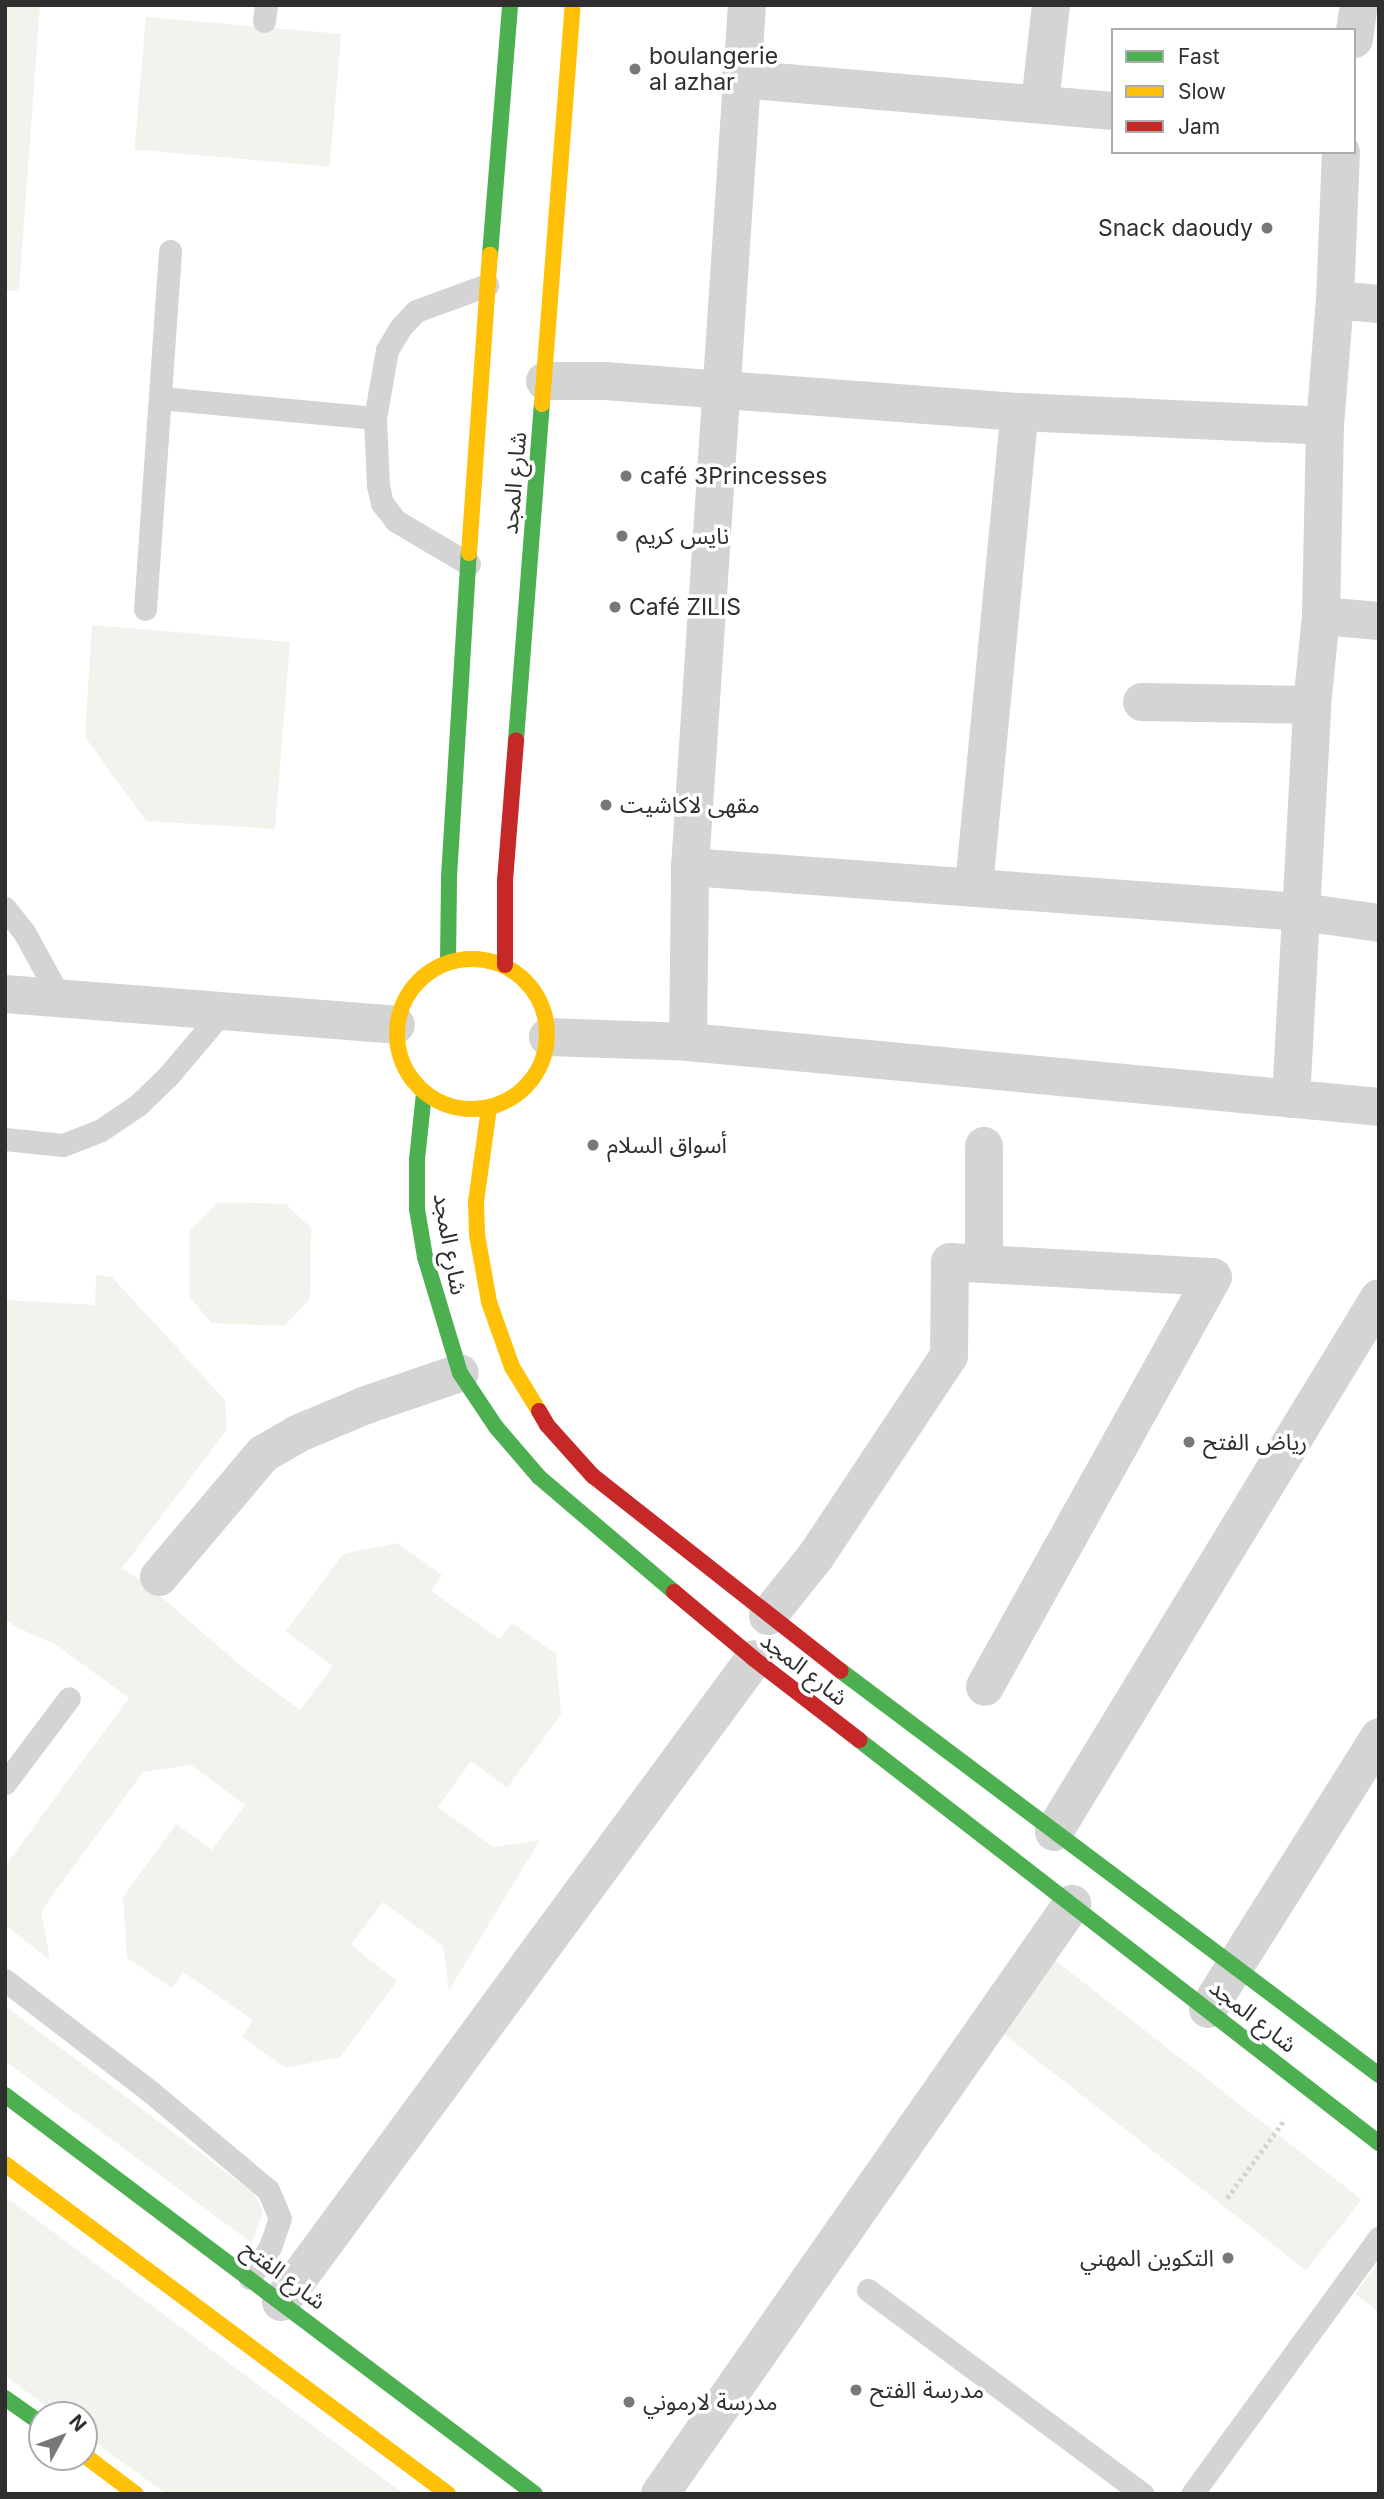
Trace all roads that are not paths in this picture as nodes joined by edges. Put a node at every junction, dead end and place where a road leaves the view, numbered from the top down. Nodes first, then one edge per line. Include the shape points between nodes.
1 (510, 5) edge
2 (573, 5) edge
3 (747, 5) edge
4 (1051, 5) edge
5 (1359, 5) edge
6 (1356, 28) edge
7 (740, 79) junction
8 (1041, 104) junction
9 (1111, 111) edge
10 (1341, 154) edge
11 (170, 251) dead end
12 (487, 285) junction
13 (1335, 300) junction
14 (1379, 304) edge
15 (545, 381) junction
16 (719, 388) junction
17 (160, 398) junction
18 (1020, 412) junction
19 (375, 418) junction
20 (1325, 426) junction
21 (469, 564) junction
22 (145, 609) dead end
23 (1321, 616) junction
24 (1379, 621) edge
25 (1142, 702) dead end
26 (1312, 705) junction
27 (690, 867) junction
28 (974, 886) junction
29 (5, 908) edge
30 (1302, 912) junction
31 (1379, 923) edge
32 (448, 961) junction
33 (505, 965) junction
34 (5, 994) edge
35 (61, 1000) junction
36 (224, 1010) junction
37 (396, 1025) junction
38 (548, 1037) junction
39 (688, 1042) junction
40 (424, 1093) junction
41 (1291, 1099) junction
42 (1379, 1107) edge
43 (489, 1108) junction
44 (5, 1139) edge
45 (984, 1146) dead end
46 (984, 1263) junction
47 (1379, 1298) edge
48 (460, 1373) junction
49 (159, 1577) dead end
50 (768, 1616) junction
51 (754, 1659) junction
52 (985, 1687) dead end
53 (69, 1698) dead end
54 (1379, 1737) edge
55 (5, 1783) edge
56 (1054, 1832) junction
57 (1072, 1904) junction
58 (1234, 1967) junction
59 (5, 1980) edge
60 (1208, 2008) junction
61 (1379, 2076) edge
62 (5, 2095) edge
63 (1379, 2143) edge
64 (5, 2164) edge
65 (1379, 2238) edge
66 (250, 2278) junction
67 (868, 2290) dead end
68 (281, 2302) junction
69 (5, 2398) edge
70 (28, 2414) edge
71 (98, 2466) edge
72 (136, 2494) edge
73 (448, 2494) edge
74 (535, 2494) edge
75 (660, 2494) edge
76 (1143, 2494) edge
77 (1192, 2494) edge

1 - 12 main road, شارع المجد
2 - 15 main road, شارع المجد
3 - 7 street
4 - 8 street
5 - 6 street
7 - 8 street
7 - 16 street
8 - 9 street
10 - 13 street
11 - 17 lane
12 - 19 lane via 416,312 400,328 387,350
12 - 21 main road, شارع المجد
13 - 14 street
13 - 20 street
15 - 16 street
15 - 33 main road, شارع المجد via 505,881
16 - 18 street
16 - 27 street
17 - 19 lane
17 - 22 lane
18 - 20 street
18 - 28 street
19 - 21 lane via 382,503 396,521
20 - 23 street
21 - 32 main road, شارع المجد
23 - 24 street
23 - 26 street
25 - 26 street
26 - 30 street
27 - 28 street
27 - 39 street
28 - 30 street
29 - 35 lane via 24,932
30 - 31 street
30 - 41 street
32 - 33 main road via 486,959
32 - 37 main road via 423,975 405,998
33 - 38 main road via 534,989
34 - 35 street
35 - 36 street
36 - 37 street
36 - 44 lane via 169,1076 101,1130 63,1145
37 - 40 main road via 398,1050 407,1074
38 - 39 street
38 - 43 main road via 543,1061 531,1082 512,1099
39 - 41 street
40 - 43 main road via 444,1105 466,1110
40 - 48 main road, شارع المجد via 417,1209 437,1303
41 - 42 street
43 - 50 main road, شارع المجد via 478,1167 477,1235 489,1302 512,1367 548,1425 593,1476
45 - 46 street
46 - 50 street via 950,1262 949,1356 816,1556
46 - 52 street via 1213,1277
47 - 56 street
48 - 49 street via 366,1405 263,1454
48 - 51 main road, شارع المجد via 496,1427 539,1477
50 - 56 main road, شارع المجد
51 - 57 main road, شارع المجد
51 - 68 street
53 - 55 lane
54 - 58 street
56 - 58 main road, شارع المجد
57 - 60 main road, شارع المجد
57 - 75 street
58 - 60 street
58 - 61 main road, شارع المجد
59 - 66 lane via 268,2190 280,2218 270,2247
60 - 63 main road, شارع المجد
62 - 66 main road, شارع الفتح
64 - 73 main road
65 - 77 lane
66 - 68 main road, شارع الفتح
67 - 76 lane
68 - 74 main road, شارع الفتح
69 - 70 main road
71 - 72 main road

